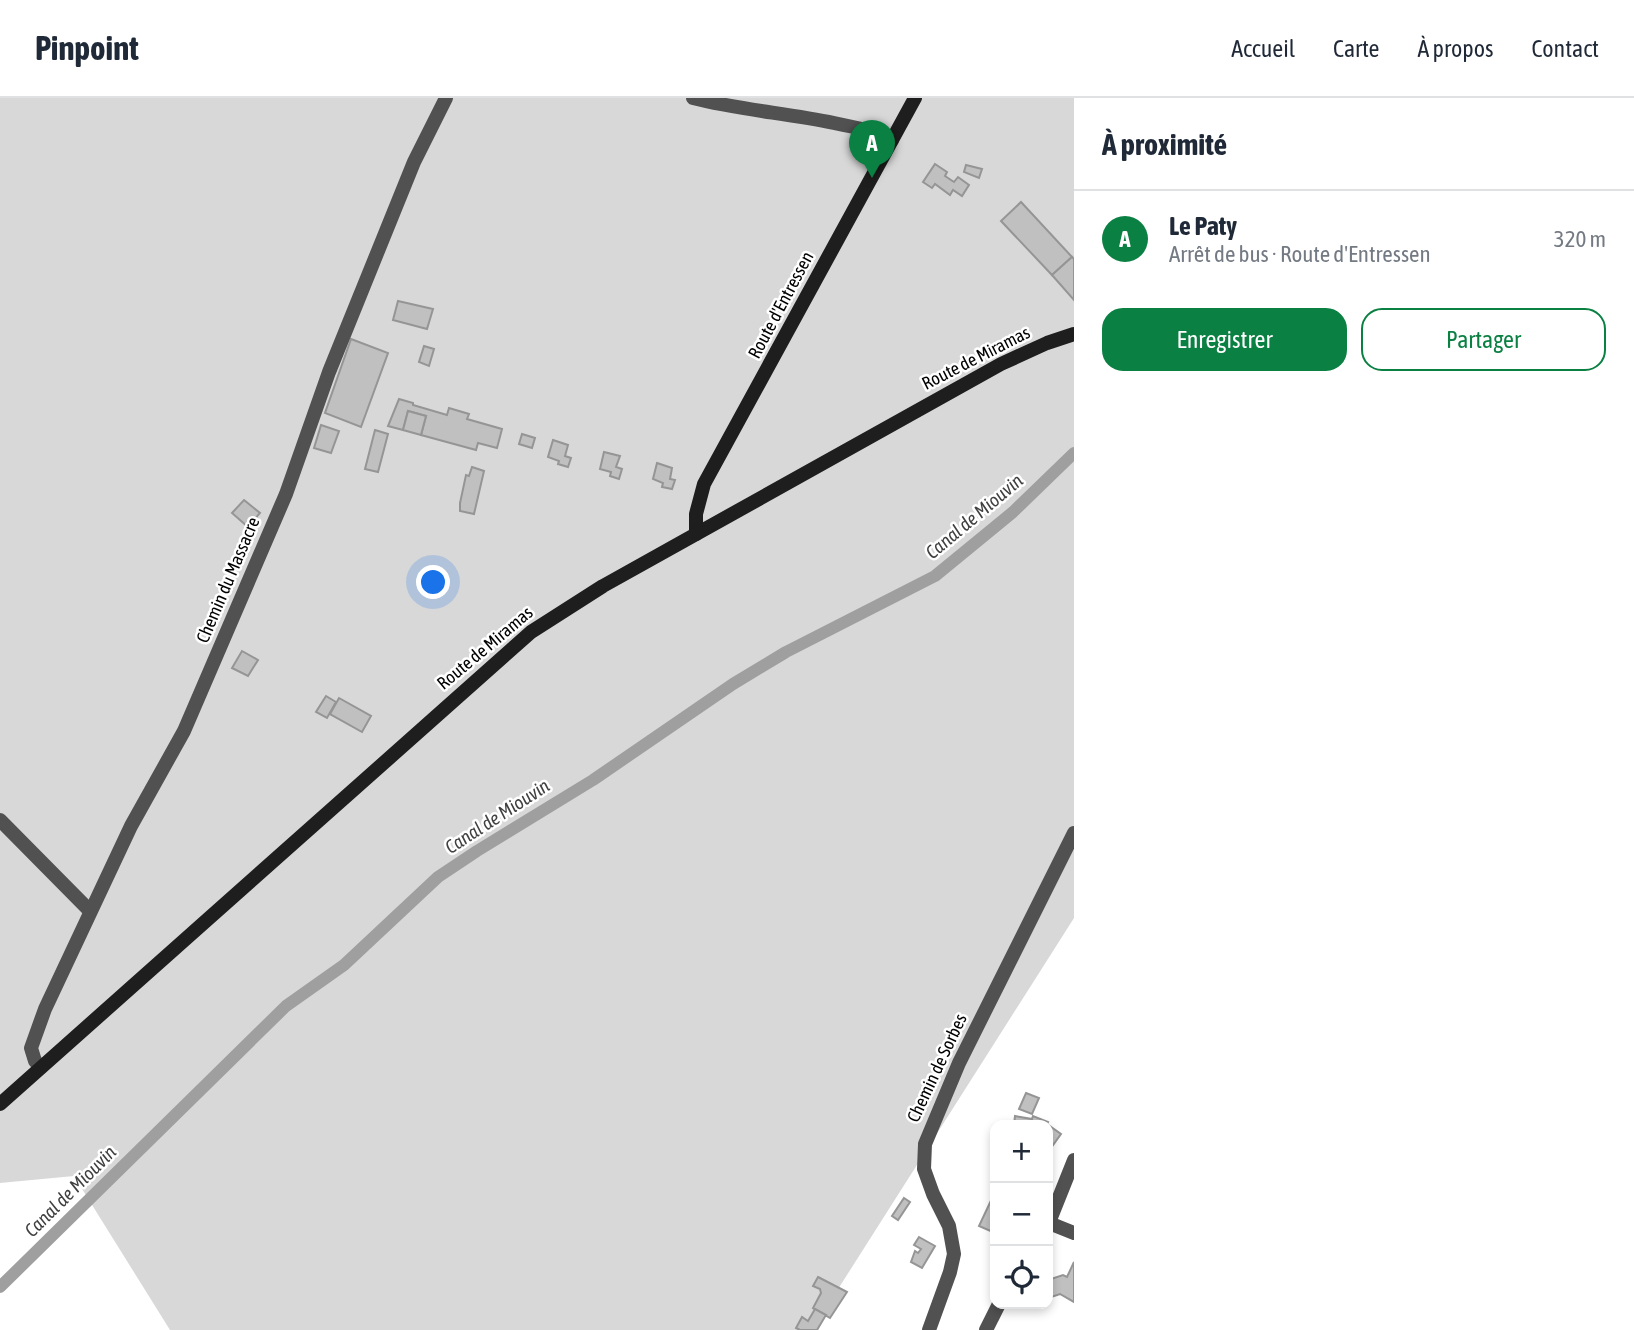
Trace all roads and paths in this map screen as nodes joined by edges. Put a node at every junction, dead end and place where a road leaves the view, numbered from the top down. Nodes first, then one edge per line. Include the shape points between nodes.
1 (446, 98) edge
2 (693, 98) edge
3 (915, 98) edge
4 (892, 140) junction
5 (1074, 334) edge
6 (696, 534) junction
7 (0, 820) edge
8 (1074, 833) edge
9 (90, 911) junction
10 (41, 1067) junction
11 (0, 1104) edge
12 (1074, 1160) edge
13 (1053, 1212) edge
14 (1053, 1226) edge
15 (1074, 1233) edge
16 (996, 1309) edge
17 (929, 1330) edge
18 (986, 1330) edge

1 - 9 street, Chemin du Massacre via 414,162 329,372 286,494 184,732
2 - 4 street via 792,114
3 - 4 main road, Route d'Entressen
4 - 6 main road, Route d'Entressen via 704,484
5 - 6 main road, Route de Miramas via 1001,364
6 - 10 main road, Route de Miramas via 531,632
7 - 9 street
8 - 17 street, Chemin de Sorbes via 959,1063 925,1144 923,1169 949,1226 954,1254
9 - 10 street, Chemin du Massacre via 31,1048
10 - 11 main road, Route de Miramas
12 - 13 street
14 - 15 street
16 - 18 street

